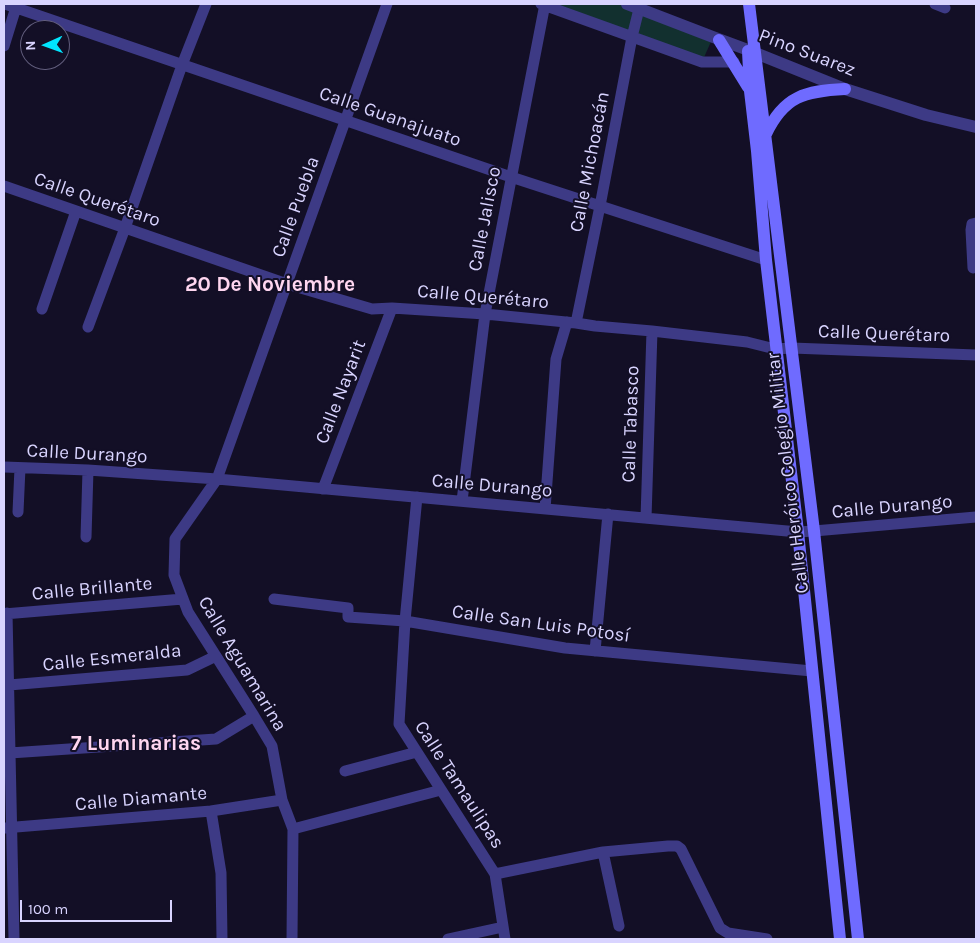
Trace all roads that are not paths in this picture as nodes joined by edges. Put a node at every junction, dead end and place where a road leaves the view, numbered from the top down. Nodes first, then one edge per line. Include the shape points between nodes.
1 (206, 4) edge
2 (387, 4) edge
3 (544, 4) edge
4 (742, 4) edge
5 (750, 4) edge
6 (12, 5) edge
7 (633, 6) edge
8 (632, 37) junction
9 (719, 40) junction
10 (4, 46) edge
11 (752, 52) junction
12 (734, 62) junction
13 (182, 65) junction
14 (845, 89) junction
15 (750, 91) junction
16 (346, 121) junction
17 (976, 127) edge
18 (766, 134) junction
19 (762, 150) junction
20 (511, 177) junction
21 (4, 186) edge
22 (600, 206) junction
23 (76, 211) junction
24 (976, 223) edge
25 (125, 228) junction
26 (766, 260) junction
27 (973, 268) dead end
28 (287, 284) junction
29 (392, 308) junction
30 (42, 309) dead end
31 (485, 314) junction
32 (572, 322) junction
33 (88, 327) dead end
34 (652, 331) junction
35 (792, 348) junction
36 (776, 349) junction
37 (976, 355) edge
38 (4, 467) edge
39 (20, 468) junction
40 (88, 470) junction
41 (217, 479) junction
42 (323, 489) junction
43 (417, 497) junction
44 (462, 501) junction
45 (545, 509) junction
46 (18, 512) dead end
47 (608, 514) junction
48 (976, 517) edge
49 (646, 518) junction
50 (814, 531) junction
51 (798, 532) junction
52 (86, 537) dead end
53 (183, 600) junction
54 (274, 600) dead end
55 (6, 614) edge
56 (404, 621) junction
57 (596, 651) junction
58 (216, 656) junction
59 (812, 671) junction
60 (9, 685) junction
61 (814, 693) junction
62 (831, 693) junction
63 (254, 716) junction
64 (417, 752) junction
65 (10, 753) junction
66 (345, 771) dead end
67 (441, 790) junction
68 (282, 800) junction
69 (212, 811) junction
70 (845, 821) junction
71 (828, 822) junction
72 (8, 828) edge
73 (293, 829) junction
74 (603, 852) junction
75 (495, 874) junction
76 (619, 926) dead end
77 (503, 927) junction
78 (14, 939) edge
79 (222, 939) edge
80 (292, 939) edge
81 (448, 939) edge
82 (505, 939) edge
83 (767, 939) edge
84 (840, 939) edge
85 (858, 939) edge

1 - 13 street
2 - 16 street, Calle Puebla
3 - 8 street
3 - 20 street, Calle Jalisco
4 - 11 main road, Calle Heróico Colegio Militar
5 - 11 main road, Calle Heróico Colegio Militar
6 - 10 street
6 - 13 street, Calle Guanajuato
7 - 8 street, Calle Michoacán
7 - 9 street, Pino Suarez
8 - 12 street via 702,62
8 - 22 street, Calle Michoacán
9 - 11 street, Pino Suarez
9 - 12 main road
11 - 14 street, Pino Suarez
11 - 15 main road, Calle Heróico Colegio Militar
11 - 18 main road, Calle Heróico Colegio Militar
12 - 15 main road
13 - 16 street, Calle Guanajuato
13 - 25 street
14 - 17 street, Pino Suarez
14 - 18 main road via 813,92 790,101 772,120
15 - 19 main road, Calle Heróico Colegio Militar
16 - 20 street, Calle Guanajuato
16 - 28 street, Calle Puebla
18 - 19 main road, Calle Heróico Colegio Militar
19 - 26 main road, Calle Heróico Colegio Militar
19 - 35 main road, Calle Heróico Colegio Militar
20 - 22 street, Calle Guanajuato
20 - 31 street, Calle Jalisco
21 - 23 street, Calle Querétaro
22 - 26 street, Calle Guanajuato
22 - 32 street, Calle Michoacán
23 - 25 street, Calle Querétaro
23 - 30 street
24 - 27 street via 972,224 971,230
25 - 28 street, Calle Querétaro
25 - 33 street
26 - 36 main road, Calle Heróico Colegio Militar
28 - 29 street, Calle Querétaro via 372,309
28 - 41 street, Calle Puebla
29 - 31 street, Calle Querétaro
29 - 42 street, Calle Nayarit
31 - 32 street, Calle Querétaro
31 - 44 street, Calle Jalisco
32 - 34 street, Calle Querétaro
32 - 45 street, Calle Michoacán via 556,360
34 - 36 street, Calle Querétaro via 747,342
34 - 49 street, Calle Tabasco
35 - 36 street, Calle Querétaro
35 - 37 street, Calle Querétaro
35 - 50 main road, Calle Heróico Colegio Militar
36 - 51 main road, Calle Heróico Colegio Militar
38 - 39 street, Calle Durango
39 - 40 street, Calle Durango
39 - 46 street
40 - 41 street, Calle Durango
40 - 52 street
41 - 42 street, Calle Durango
41 - 53 street, Calle Aguamarina via 175,539 174,575
42 - 43 street, Calle Durango
43 - 44 street, Calle Durango
43 - 56 street, Calle Tamaulipas
44 - 45 street, Calle Durango
45 - 47 street, Calle Durango
47 - 49 street, Calle Durango
47 - 57 street
48 - 50 street, Calle Durango
49 - 51 street, Calle Durango
50 - 51 street, Calle Durango
50 - 62 main road, Calle Heróico Colegio Militar
51 - 59 main road, Calle Heróico Colegio Militar
53 - 55 street, Calle Brillante
53 - 58 street, Calle Aguamarina
54 - 56 street, Calle San Luis Potosí via 348,608 348,617
55 - 60 street
56 - 57 street, Calle San Luis Potosí
56 - 64 street, Calle Tamaulipas via 399,724
57 - 59 street, Calle San Luis Potosí
58 - 60 street, Calle Esmeralda via 187,670
58 - 63 street, Calle Aguamarina
59 - 61 main road, Calle Heróico Colegio Militar
60 - 65 street
61 - 62 main road
61 - 71 main road, Calle Heróico Colegio Militar
62 - 70 main road, Calle Heróico Colegio Militar
63 - 65 street via 216,739
63 - 68 street, Calle Aguamarina via 272,746
64 - 66 street
64 - 67 street, Calle Tamaulipas
65 - 72 street
67 - 73 street
67 - 75 street, Calle Tamaulipas
68 - 69 street, Calle Diamante
68 - 73 street, Calle Aguamarina
69 - 72 street, Calle Diamante
69 - 79 street via 221,873
70 - 71 main road
70 - 85 main road, Calle Heróico Colegio Militar
71 - 84 main road, Calle Heróico Colegio Militar
72 - 78 street
73 - 80 street, Calle Aguamarina
74 - 75 street
74 - 76 street
74 - 83 street via 677,846 720,928 728,933
75 - 77 street, Calle Tamaulipas
77 - 81 street
77 - 82 street, Calle Tamaulipas

